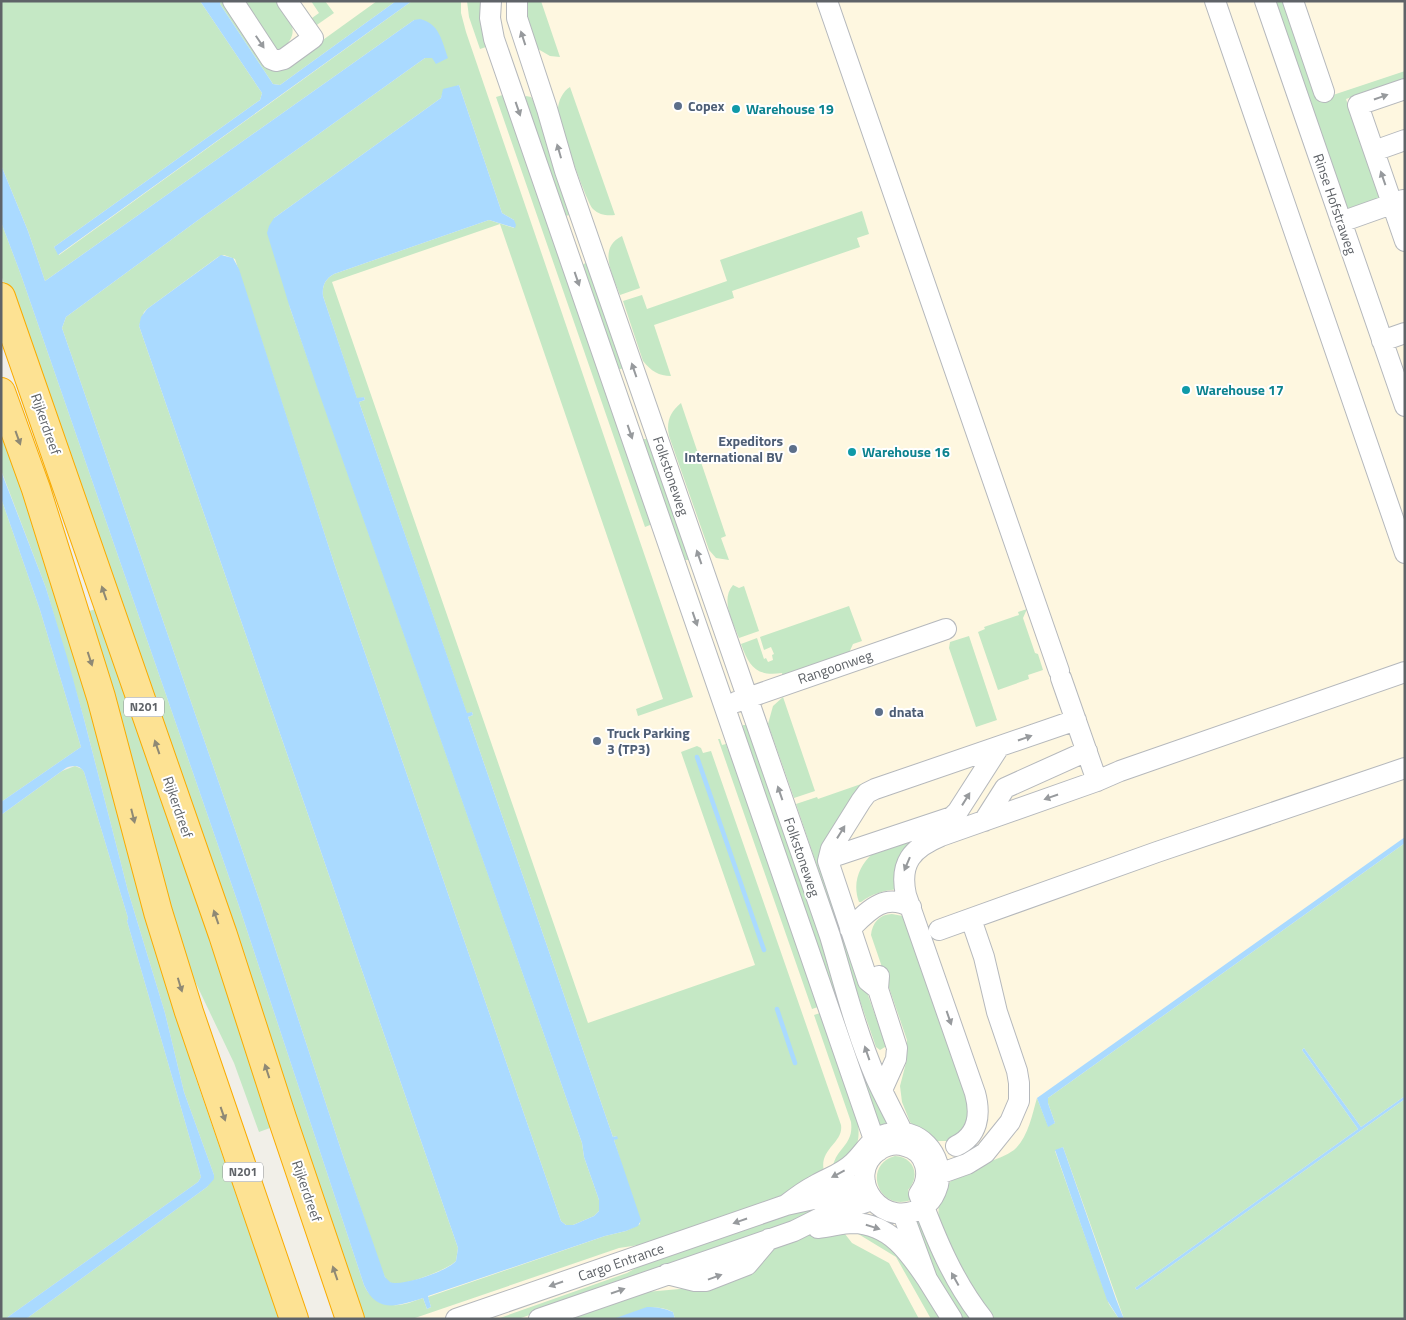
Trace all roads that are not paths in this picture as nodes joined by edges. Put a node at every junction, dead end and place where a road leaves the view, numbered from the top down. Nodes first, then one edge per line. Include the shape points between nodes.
1 (233, 1) edge
2 (287, 1) edge
3 (491, 1) edge
4 (516, 1) edge
5 (827, 1) edge
6 (1215, 1) edge
7 (1265, 1) edge
8 (1293, 1) edge
9 (535, 74) junction
10 (509, 82) junction
11 (1405, 89) edge
12 (1324, 92) dead end
13 (1405, 140) edge
14 (1374, 151) junction
15 (1398, 202) edge
16 (1341, 222) junction
17 (588, 237) junction
18 (1405, 241) edge
19 (566, 245) junction
20 (1, 297) edge
21 (1405, 333) edge
22 (1382, 341) junction
23 (1, 392) edge
24 (644, 401) junction
25 (1405, 406) edge
26 (622, 408) junction
27 (1405, 553) edge
28 (707, 580) junction
29 (684, 588) junction
30 (946, 629) dead end
31 (1405, 672) edge
32 (748, 698) junction
33 (724, 706) junction
34 (1076, 720) junction
35 (999, 747) junction
36 (1087, 750) junction
37 (1405, 768) edge
38 (1097, 781) junction
39 (984, 821) junction
40 (828, 858) junction
41 (911, 907) junction
42 (971, 919) junction
43 (855, 924) junction
44 (939, 930) dead end
45 (882, 1090) junction
46 (1007, 1126) junction
47 (903, 1133) junction
48 (876, 1145) junction
49 (956, 1146) junction
50 (934, 1154) junction
51 (939, 1174) junction
52 (869, 1191) junction
53 (786, 1205) junction
54 (924, 1206) junction
55 (903, 1214) junction
56 (794, 1231) junction
57 (927, 1280) junction
58 (294, 1319) edge
59 (350, 1319) edge
60 (456, 1319) edge
61 (539, 1319) edge
62 (952, 1319) edge
63 (983, 1319) edge

1 -> 2 street via 276,62 313,38
3 - 10 street, Folkstoneweg via 493,34
9 -> 4 street, Folkstoneweg via 517,18
5 - 34 street
6 - 27 street
7 - 16 street, Rinse Hofstraweg
8 - 12 street
9 - 10 street
17 -> 9 street, Folkstoneweg
10 -> 19 street, Folkstoneweg
14 -> 11 street via 1358,105
13 - 14 street
15 -> 14 street
15 - 16 street
15 - 18 street
16 - 22 street, Rinse Hofstraweg
17 - 19 street
24 -> 17 street, Folkstoneweg
19 -> 26 street, Folkstoneweg
59 -> 20 highway, Rijkerdreef / N201 via 223,935
21 - 22 street
22 - 25 street, Rinse Hofstraweg
23 -> 58 highway, N201 via 36,488 102,697 158,912 188,1012
24 - 26 street
28 -> 24 street, Folkstoneweg
26 -> 29 street, Folkstoneweg
28 - 29 street
28 - 32 street, Folkstoneweg
29 -> 33 street, Folkstoneweg
30 - 32 street, Rangoonweg
31 - 38 street
32 - 33 street, Rangoonweg
45 -> 32 street, Folkstoneweg
33 - 48 street, Folkstoneweg
35 -> 34 street
34 - 36 street
40 -> 35 street via 952,817
40 -> 35 street via 831,848 870,790
36 - 38 street
36 - 39 street via 1005,788
37 - 42 street
38 -> 39 street
39 -> 41 street via 933,839 910,856 904,877
40 - 43 street via 837,890
41 - 43 street via 886,902 874,907
41 -> 49 street via 977,1100 976,1127 966,1140
42 - 44 street
42 - 46 street via 1017,1071 1018,1107
43 - 45 street via 868,981 878,989 897,1048 895,1062
45 - 47 street, Folkstoneweg
46 - 49 street
46 - 51 street via 983,1156
47 - 48 street via 890,1133
47 - 50 street via 921,1140
48 - 52 street via 868,1164
48 -> 53 street, Cargo Entrance via 868,1145 847,1169
48 - 54 street via 901,1145 918,1153 927,1175 919,1194
49 - 50 street
50 - 51 street
51 - 54 street via 936,1193
52 - 53 street, Cargo Entrance
52 - 55 street via 882,1209
52 - 56 street, Cargo Entrance
53 -> 60 street, Cargo Entrance
54 - 55 street
63 -> 54 street via 948,1264
55 - 57 street
56 -> 57 street, Cargo Entrance via 853,1223 885,1231 910,1253
61 -> 56 street, Cargo Entrance
57 - 62 street

